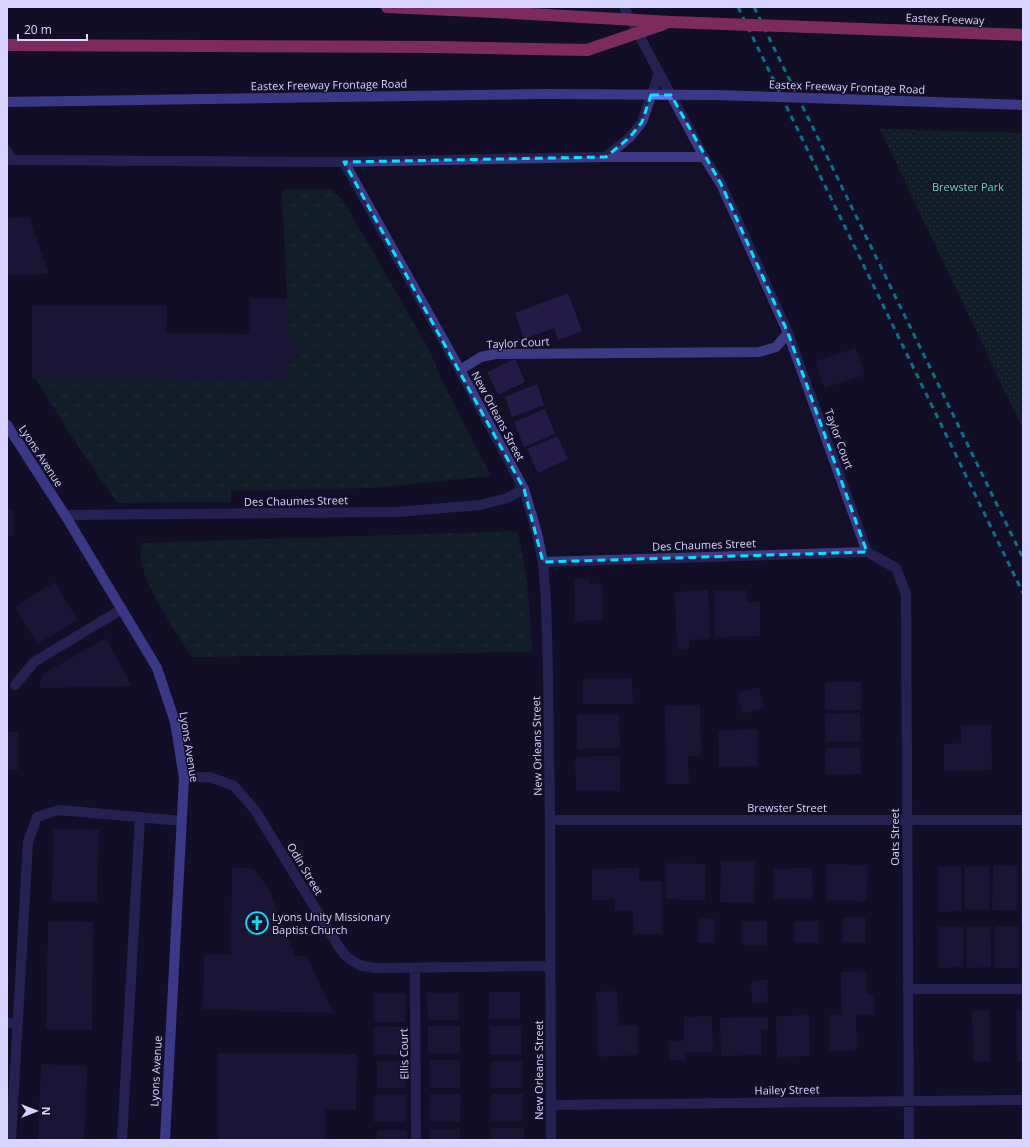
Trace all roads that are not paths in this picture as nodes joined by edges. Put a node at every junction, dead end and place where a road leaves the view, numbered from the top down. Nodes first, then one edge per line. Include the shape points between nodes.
1 (387, 7) edge
2 (624, 7) edge
3 (671, 22) junction
4 (1023, 35) edge
5 (7, 45) edge
6 (659, 73) junction
7 (7, 102) edge
8 (1023, 105) edge
9 (7, 151) edge
10 (606, 157) junction
11 (704, 157) junction
12 (344, 162) junction
13 (788, 333) junction
14 (460, 370) junction
15 (7, 425) edge
16 (524, 489) junction
17 (66, 515) junction
18 (867, 552) junction
19 (543, 562) junction
20 (122, 609) junction
21 (16, 685) dead end
22 (184, 778) junction
23 (140, 818) junction
24 (550, 820) junction
25 (907, 820) junction
26 (1023, 820) edge
27 (182, 821) junction
28 (550, 966) junction
29 (415, 968) junction
30 (908, 989) junction
31 (1023, 989) edge
32 (12, 1023) edge
33 (11, 1066) edge
34 (909, 1100) junction
35 (1023, 1100) edge
36 (551, 1105) junction
37 (11, 1140) edge
38 (122, 1140) edge
39 (165, 1140) edge
40 (416, 1140) edge
41 (551, 1140) edge
42 (909, 1140) edge

1 - 3 highway, Eastex Freeway, bridge
2 - 6 street
3 - 4 highway, Eastex Freeway, bridge
3 - 5 highway, bridge via 587,50
6 - 10 street via 642,122 630,137
6 - 11 street
7 - 8 main road, Eastex Freeway Frontage Road, bridge via 545,94 716,95
9 - 12 street via 11,160
10 - 11 street
10 - 12 street
11 - 13 street, Taylor Court via 721,184
12 - 14 street
13 - 14 street, Taylor Court via 776,347 759,352 495,354 481,357
13 - 18 street, Taylor Court
14 - 16 street, New Orleans Street
15 - 17 main road, Lyons Avenue
16 - 17 street, Des Chaumes Street via 507,498 480,505 397,512
16 - 19 street, New Orleans Street
17 - 20 main road, Lyons Avenue
18 - 19 street, Des Chaumes Street
18 - 25 street, Oats Street via 896,568 906,594
19 - 24 street, New Orleans Street
20 - 21 street via 34,662
20 - 22 main road, Lyons Avenue via 157,668 175,722
22 - 27 main road, Lyons Avenue
22 - 29 street, Odin Street via 210,777 234,786 255,810 338,947 351,960 362,966
23 - 27 street
23 - 32 street via 59,810 37,817 28,842
23 - 38 street
24 - 25 street, Brewster Street
24 - 28 street, New Orleans Street
25 - 26 street, Brewster Street
25 - 30 street, Oats Street
27 - 39 main road, Lyons Avenue
28 - 29 street, Odin Street
28 - 36 street, New Orleans Street
29 - 40 street, Ellis Court
30 - 31 street
30 - 34 street, Oats Street
32 - 33 street
33 - 37 street
34 - 35 street, Hailey Street
34 - 36 street, Hailey Street
34 - 42 street, Oats Street
36 - 41 street, New Orleans Street

